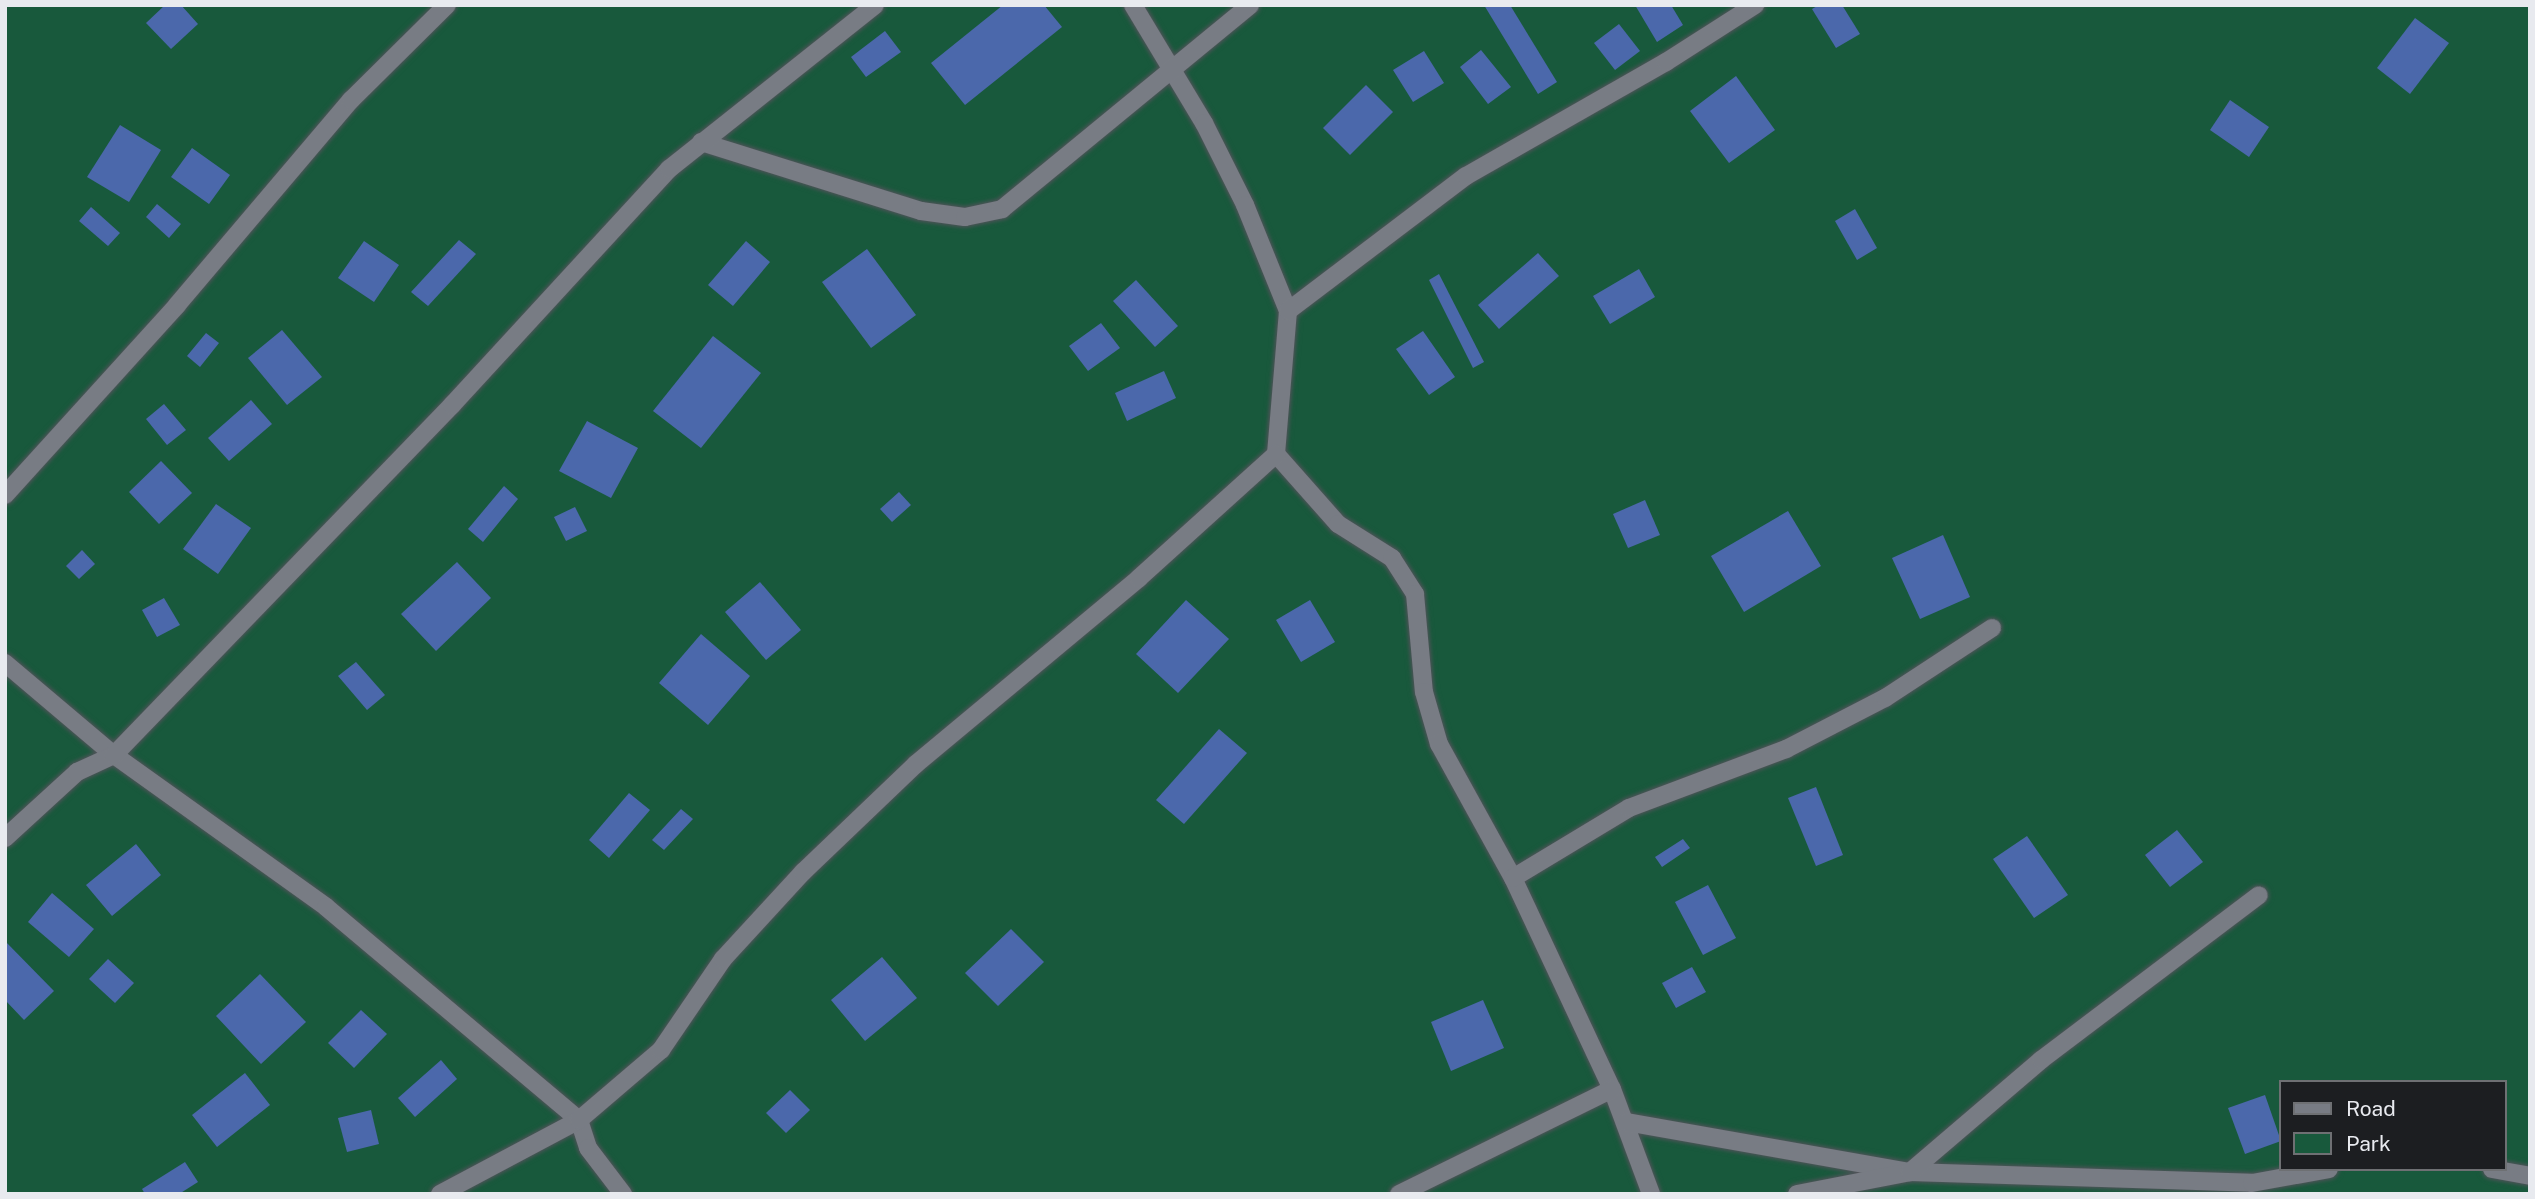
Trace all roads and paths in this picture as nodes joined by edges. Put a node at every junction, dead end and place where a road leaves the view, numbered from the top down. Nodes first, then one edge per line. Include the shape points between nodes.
1 (447, 5) edge
2 (875, 5) edge
3 (1133, 5) edge
4 (1250, 5) edge
5 (1755, 5) edge
6 (1173, 67) junction
7 (701, 142) junction
8 (1288, 310) junction
9 (1276, 454) junction
10 (5, 495) edge
11 (1992, 628) dead end
12 (5, 663) edge
13 (114, 755) junction
14 (5, 838) edge
15 (1513, 878) junction
16 (2259, 895) dead end
17 (1612, 1089) junction
18 (579, 1120) junction
19 (1626, 1122) junction
20 (2318, 1171) edge
21 (2503, 1171) edge
22 (1910, 1172) junction
23 (2530, 1176) edge
24 (440, 1194) edge
25 (623, 1194) edge
26 (1399, 1194) edge
27 (1651, 1194) edge
28 (1797, 1194) edge

1 - 10 street via 351,100 177,305
2 - 7 street
3 - 6 street
4 - 6 street
5 - 8 street via 1666,62 1466,176
6 - 7 street via 1002,209 965,218 921,211
6 - 8 street via 1245,205
7 - 13 street via 669,169 452,405
8 - 9 street
9 - 15 street via 1338,524 1392,558 1415,594 1424,692 1439,744
9 - 18 street via 1139,578 916,764 803,873 723,959 661,1050
11 - 15 street via 1885,698 1786,749 1629,808
12 - 13 street
13 - 14 street via 77,772
13 - 18 street via 326,907
15 - 17 street
16 - 22 street via 2040,1060
17 - 19 street
17 - 26 street
18 - 24 street
18 - 25 street via 588,1148
19 - 22 street
19 - 27 street
20 - 22 street via 2252,1183
21 - 23 street
22 - 28 street

